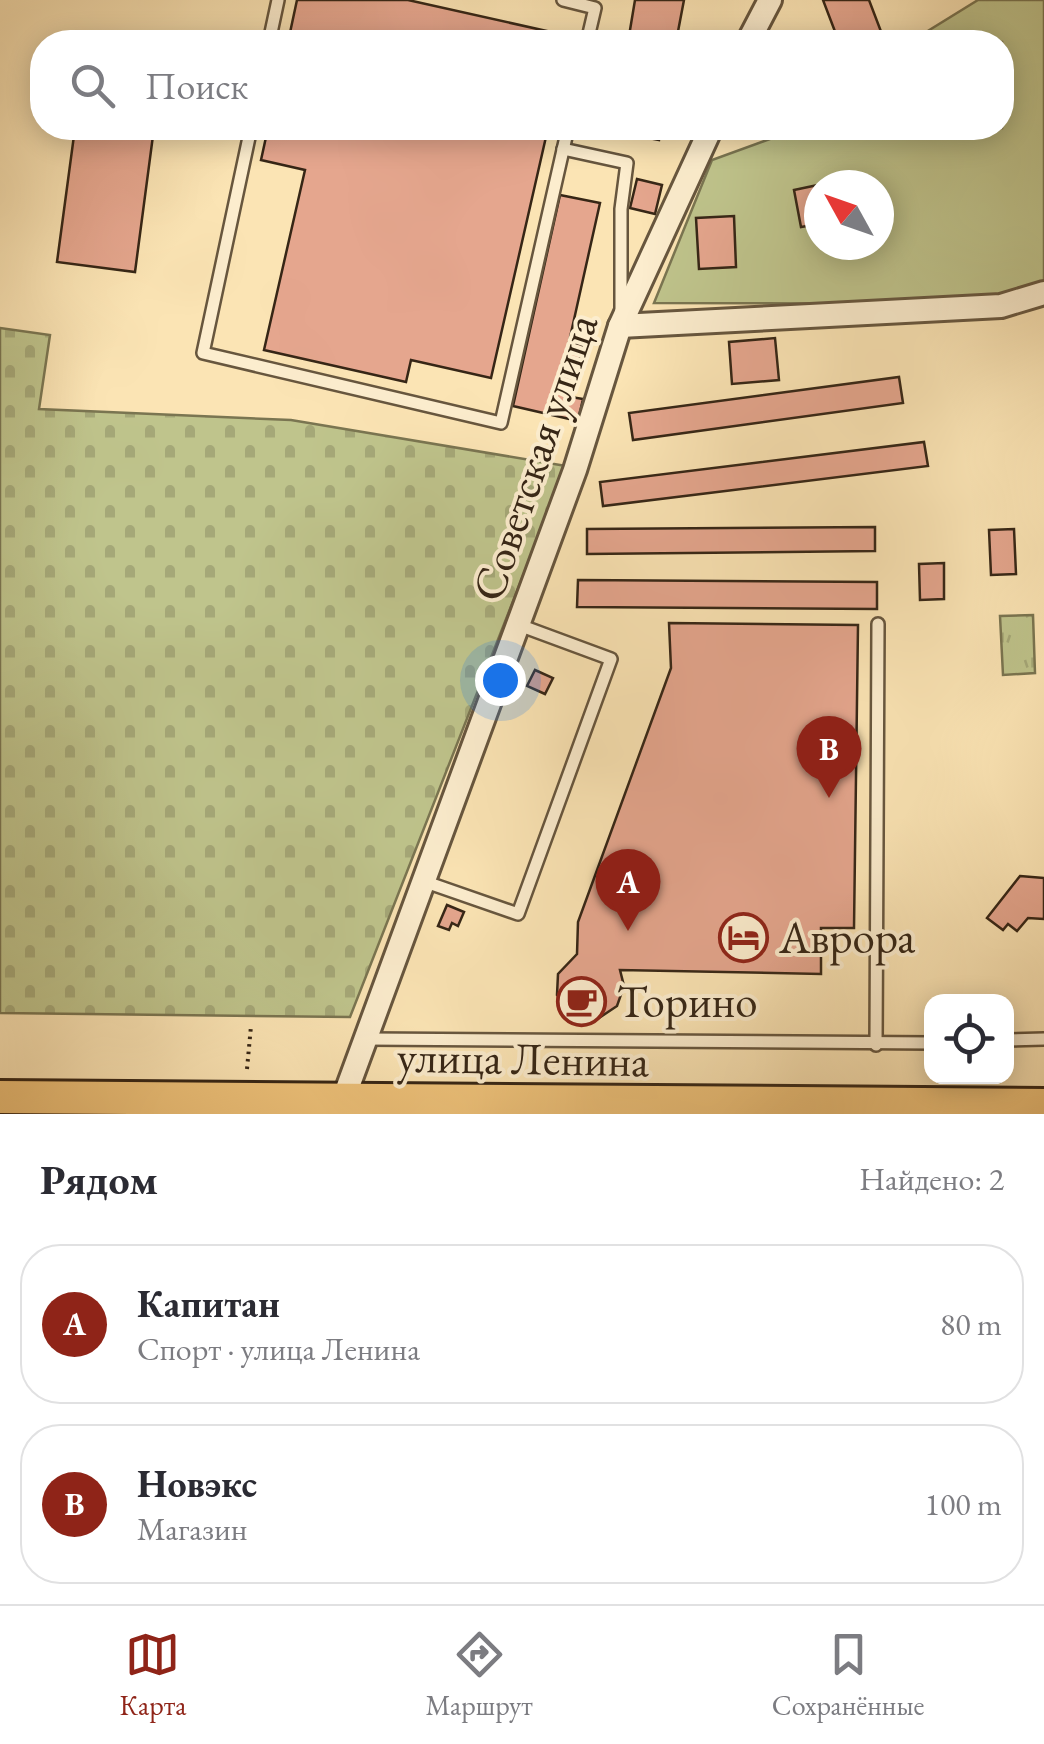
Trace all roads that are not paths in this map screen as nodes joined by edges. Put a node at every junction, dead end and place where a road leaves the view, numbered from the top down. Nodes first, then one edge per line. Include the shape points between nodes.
1 (278, 0) edge
2 (564, 0) edge
3 (770, 0) edge
4 (272, 30) edge
5 (590, 30) edge
6 (754, 30) edge
7 (248, 140) edge
8 (565, 140) edge
9 (706, 140) edge
10 (562, 149) junction
11 (1044, 294) edge
12 (620, 326) junction
13 (878, 624) dead end
14 (518, 625) junction
15 (423, 881) junction
16 (367, 1039) junction
17 (1044, 1039) edge
18 (1014, 1040) edge
19 (924, 1043) edge
20 (876, 1045) junction
21 (0, 1097) edge
22 (1044, 1105) edge
23 (340, 1107) edge

1 - 4 lane
2 - 5 lane via 595,8
3 - 6 street
7 - 10 lane via 204,352 501,423
8 - 10 lane
9 - 12 street, Советская улица
10 - 12 lane via 627,162
11 - 12 street via 1001,306
12 - 14 street, Советская улица
13 - 20 lane
14 - 15 street, Советская улица
14 - 15 lane via 611,658 518,914
15 - 16 street, Советская улица
16 - 20 lane
16 - 23 street, Советская улица
17 - 18 lane
19 - 20 lane
21 - 23 main road, улица Ленина
22 - 23 main road, улица Ленина

